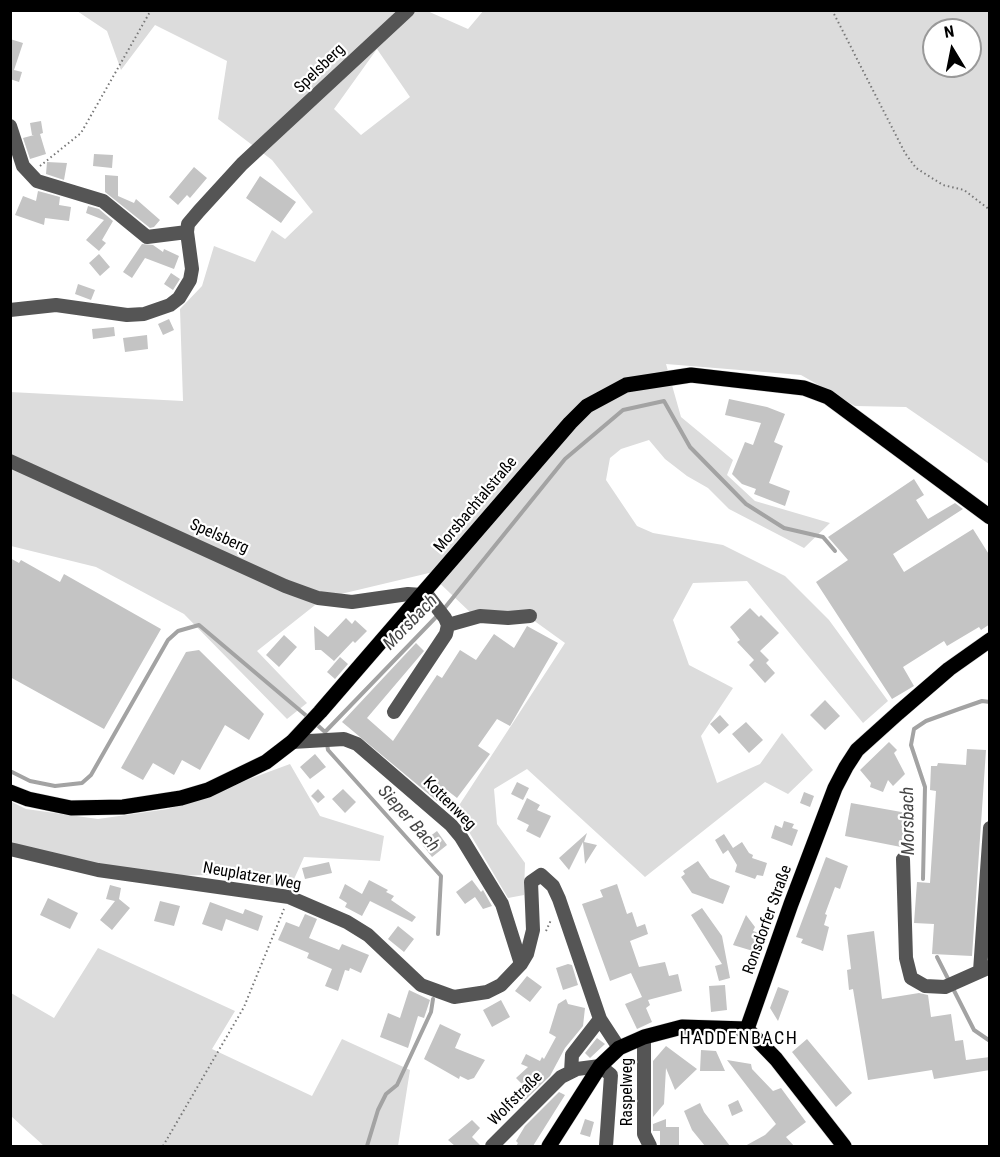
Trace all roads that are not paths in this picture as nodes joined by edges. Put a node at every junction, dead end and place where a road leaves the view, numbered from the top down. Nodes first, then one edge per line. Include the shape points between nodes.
1 (408, 10) edge
2 (10, 126) edge
3 (187, 232) junction
4 (10, 310) edge
5 (10, 461) edge
6 (990, 517) edge
7 (427, 597) junction
8 (530, 616) dead end
9 (446, 622) junction
10 (990, 640) edge
11 (393, 712) dead end
12 (288, 746) junction
13 (10, 792) edge
14 (990, 828) edge
15 (10, 849) edge
16 (903, 859) dead end
17 (521, 964) junction
18 (985, 969) edge
19 (600, 1019) junction
20 (747, 1029) junction
21 (644, 1037) junction
22 (619, 1048) junction
23 (600, 1066) junction
24 (571, 1072) junction
25 (492, 1146) edge
26 (549, 1146) edge
27 (606, 1146) edge
28 (650, 1146) edge
29 (844, 1146) edge

1 - 3 street, Spelsberg via 242,164 199,210
2 - 3 street via 28,174 37,181 103,201 147,237
3 - 4 street via 190,280 180,298 159,311 127,315 56,305
5 - 7 street, Spelsberg via 318,598 352,602 408,594
6 - 7 main road, Morsbachtalstraße via 819,393 772,382 675,375 626,385 587,406
7 - 9 street
7 - 12 main road, Morsbachtalstraße
8 - 9 street via 480,616
9 - 11 street via 446,634
10 - 20 main road, Ronsdorfer Straße via 898,713 857,750 846,767
12 - 13 main road, Morsbachtalstraße via 224,784 153,803 95,809 28,799
12 - 17 street, Kottenweg via 344,739 357,744 451,825 502,904
14 - 18 street
15 - 17 street, Neuplatzer Weg via 98,870 289,897 368,935 421,985 441,994 471,996 487,992 501,985
16 - 18 street via 907,972 911,978 925,986 951,984
17 - 19 street, Neuplatzer Weg via 533,930 531,882 541,875 559,899
19 - 22 street, Neuplatzer Weg
19 - 24 street via 572,1055
20 - 21 main road via 682,1027
20 - 29 main road via 776,1059
21 - 22 main road
21 - 28 street, Raspelweg via 644,1134
22 - 23 main road
23 - 24 street, Wolfstraße
23 - 26 main road
23 - 27 street via 611,1075
24 - 25 street, Wolfstraße via 561,1077

